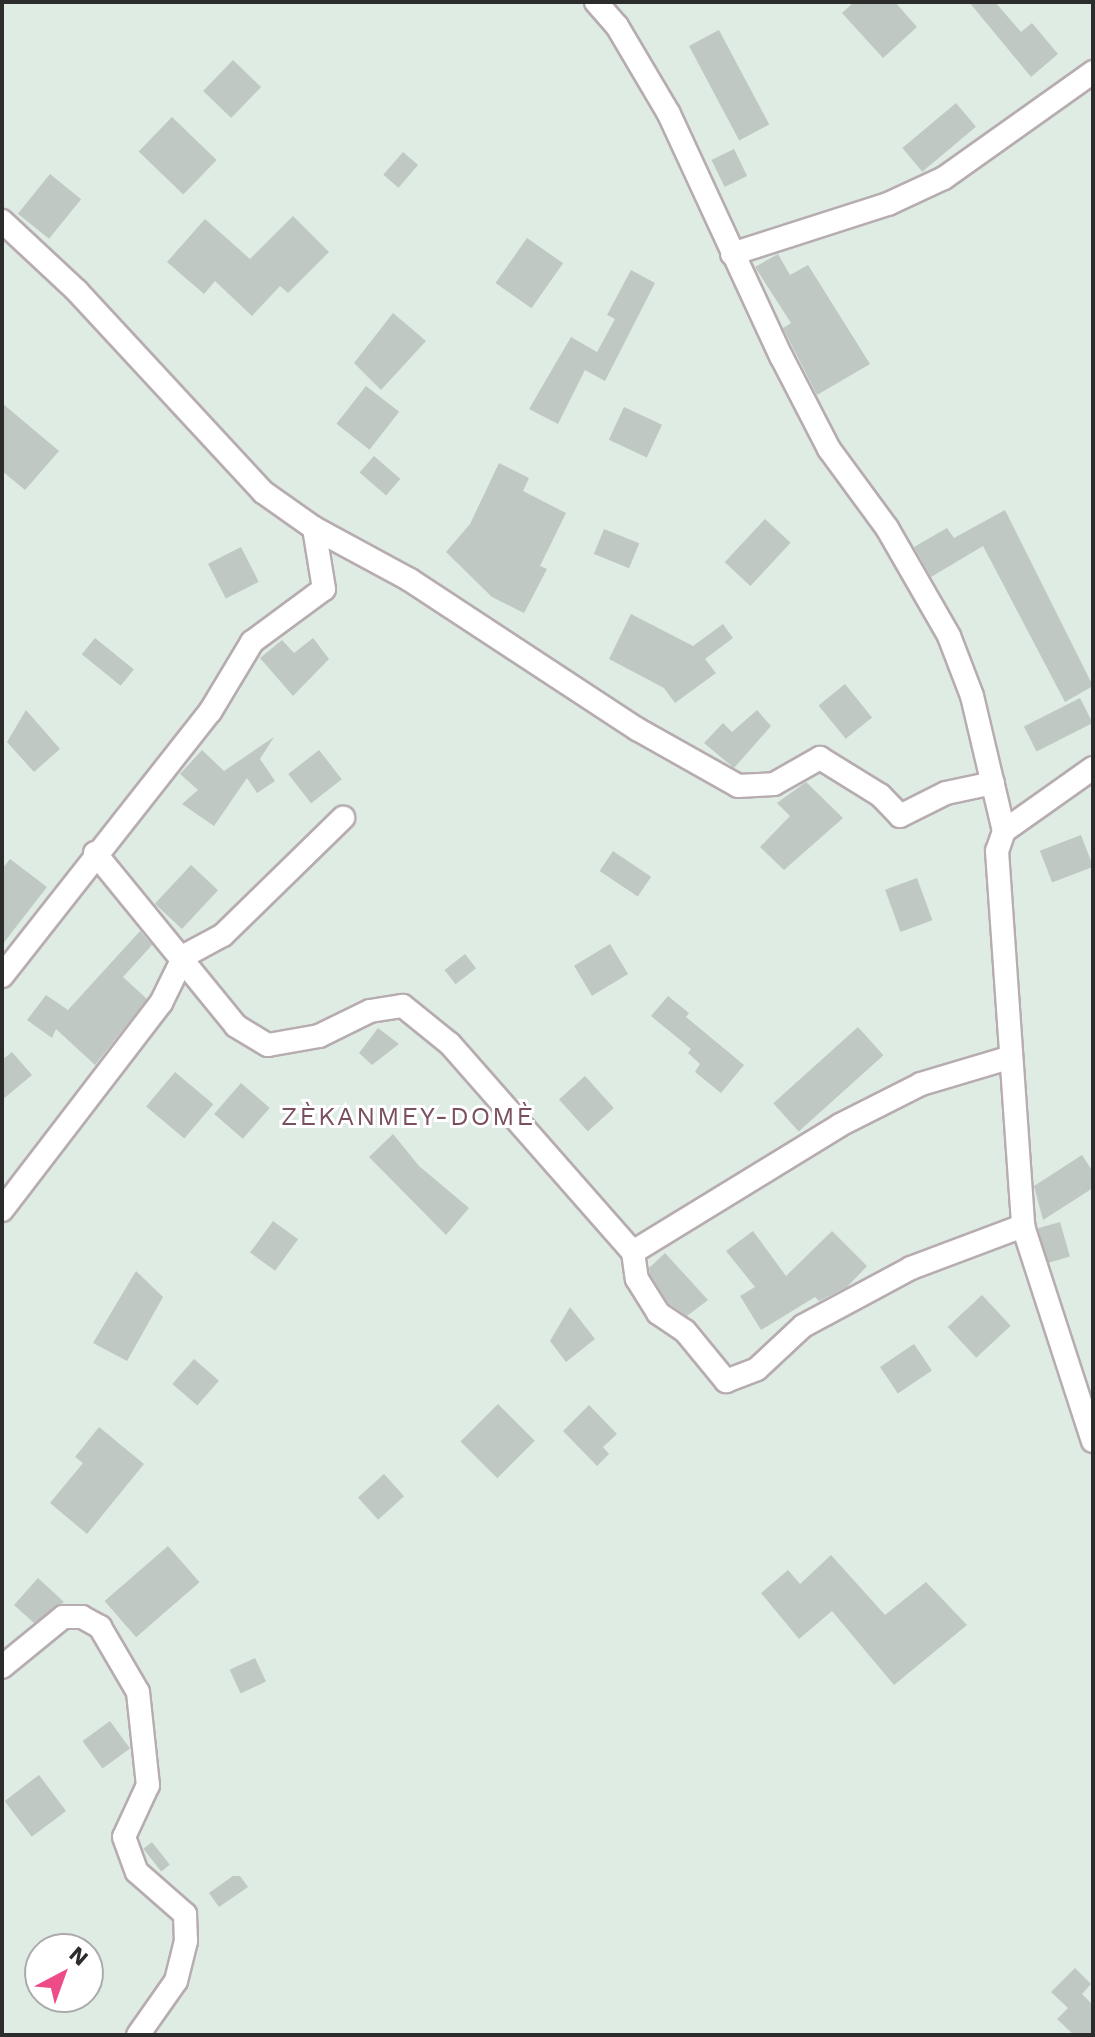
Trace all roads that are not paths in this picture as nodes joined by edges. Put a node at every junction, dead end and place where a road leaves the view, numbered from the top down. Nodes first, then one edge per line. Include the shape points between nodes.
1 (596, 2) edge
2 (1093, 72) edge
3 (2, 221) edge
4 (732, 254) junction
5 (314, 528) junction
6 (1093, 768) edge
7 (993, 783) junction
8 (343, 818) dead end
9 (1004, 831) junction
10 (95, 853) junction
11 (184, 956) junction
12 (2, 976) edge
13 (1008, 1058) junction
14 (2, 1210) edge
15 (1023, 1226) junction
16 (633, 1252) junction
17 (1090, 1425) edge
18 (2, 1667) edge
19 (138, 2035) edge

1 - 4 street via 617,26 669,114
2 - 4 street via 944,178 888,204
3 - 5 street via 77,291 263,492
4 - 7 street via 829,449 887,528 949,636 972,696
5 - 7 street via 410,580 637,729 738,786 774,784 820,758 880,795 900,816 946,793
5 - 10 street via 324,589 252,642 210,712
6 - 9 street
7 - 9 street
8 - 11 street via 223,935
9 - 13 street via 997,851
10 - 11 street
10 - 12 street
11 - 14 street via 161,1003
11 - 16 street via 236,1026 268,1045 319,1036 370,1011 403,1006 450,1044
13 - 15 street
13 - 16 street via 921,1084 840,1125
15 - 16 street via 911,1268 803,1326 757,1369 726,1381 685,1331 658,1313 637,1279
15 - 17 street
18 - 19 street via 63,1617 82,1617 100,1627 138,1692 148,1785 124,1837 137,1872 185,1914 186,1941 176,1981

